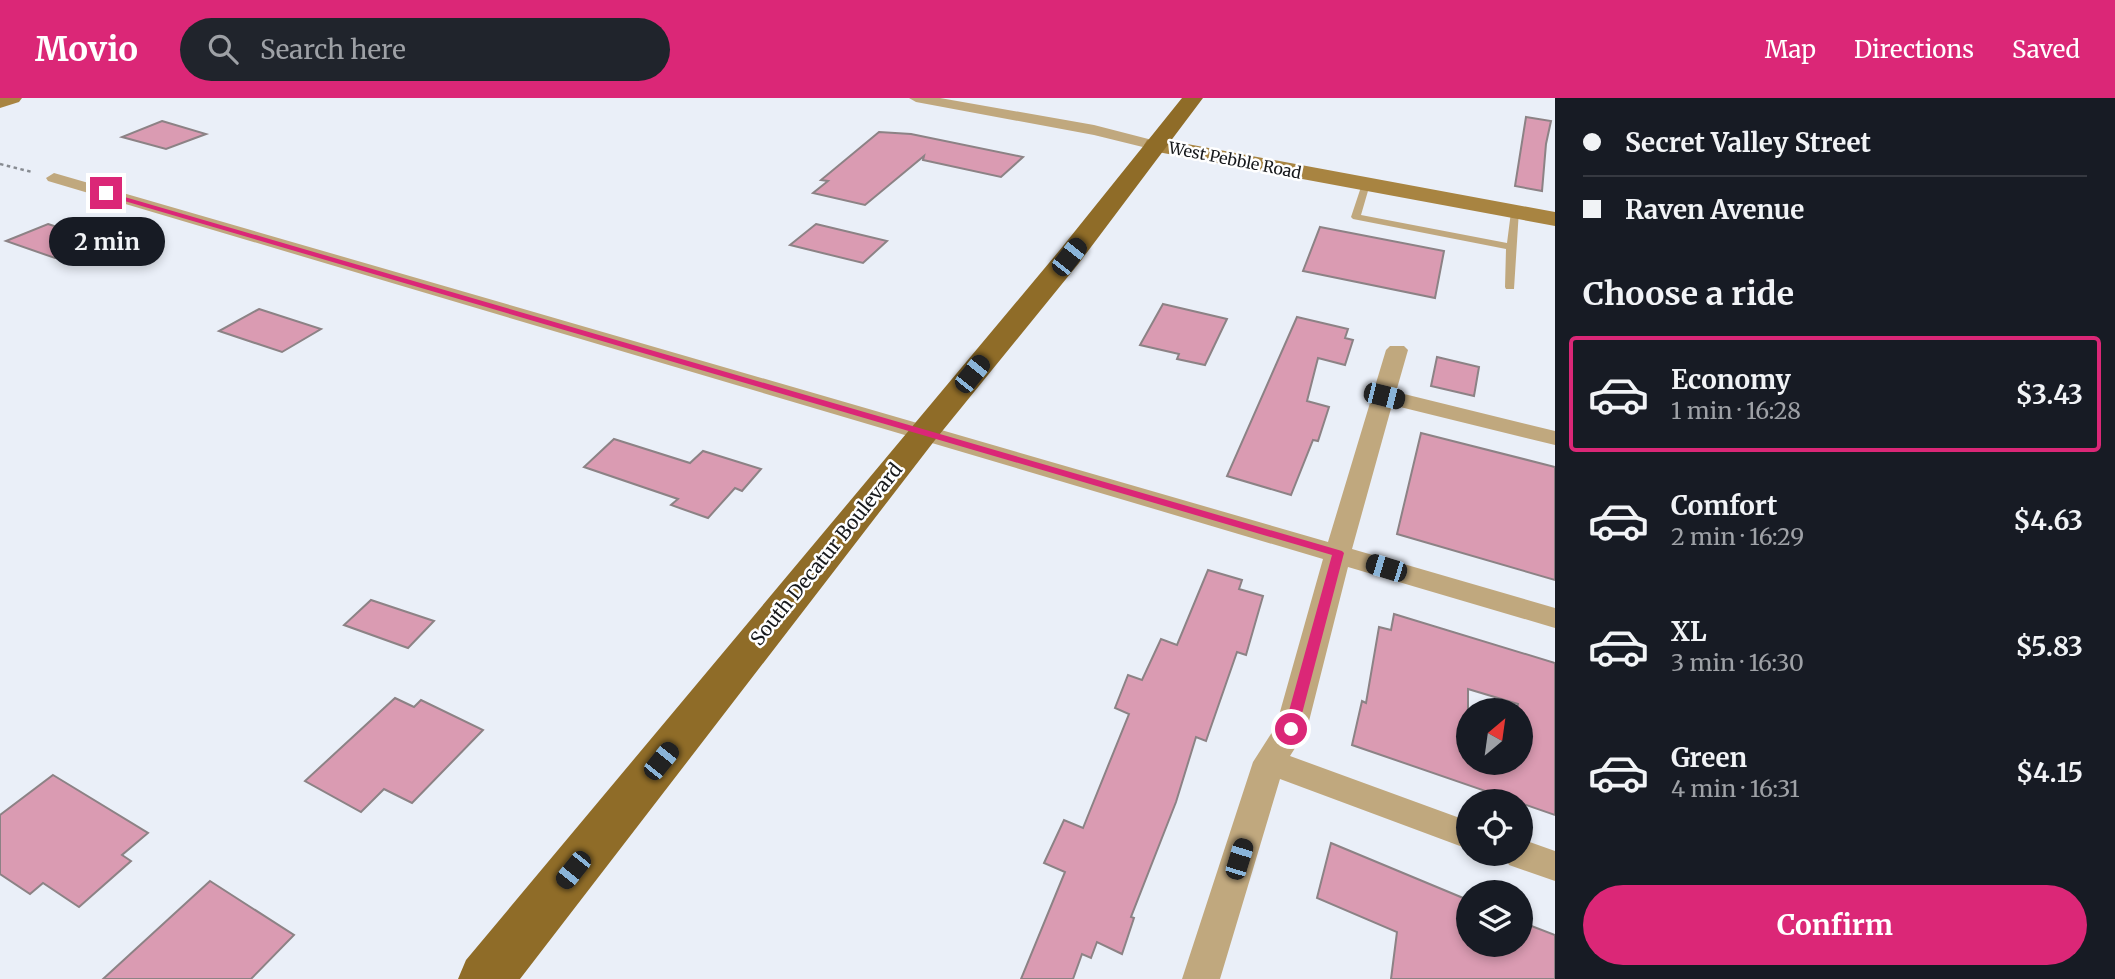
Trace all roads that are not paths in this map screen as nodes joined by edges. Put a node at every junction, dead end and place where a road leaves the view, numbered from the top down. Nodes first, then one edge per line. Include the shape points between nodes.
1 (12, 98) edge
2 (916, 98) edge
3 (1193, 98) edge
4 (0, 102) edge
5 (1155, 145) junction
6 (54, 178) road end
7 (1366, 184) junction
8 (1516, 212) junction
9 (1555, 219) edge
10 (1511, 247) junction
11 (1510, 287) dead end
12 (1397, 350) dead end
13 (1384, 396) junction
14 (923, 433) junction
15 (1555, 438) edge
16 (1338, 553) junction
17 (1555, 618) edge
18 (1269, 762) junction
19 (1456, 831) edge
20 (1533, 858) edge
21 (1555, 866) edge
22 (486, 979) edge
23 (1201, 979) edge

1 - 4 street
2 - 5 street, West Pebble Road
3 - 5 main road, South Decatur Boulevard
5 - 7 street, West Pebble Road
5 - 14 main road, South Decatur Boulevard
6 - 14 street
7 - 8 street, West Pebble Road
7 - 10 lane via 1356,217
8 - 9 street, West Pebble Road
8 - 10 lane
10 - 11 lane
12 - 13 street
13 - 15 street
13 - 16 street
14 - 16 street
14 - 22 main road, South Decatur Boulevard
16 - 17 street
16 - 18 street via 1291,729
18 - 19 street
18 - 23 street
20 - 21 street

